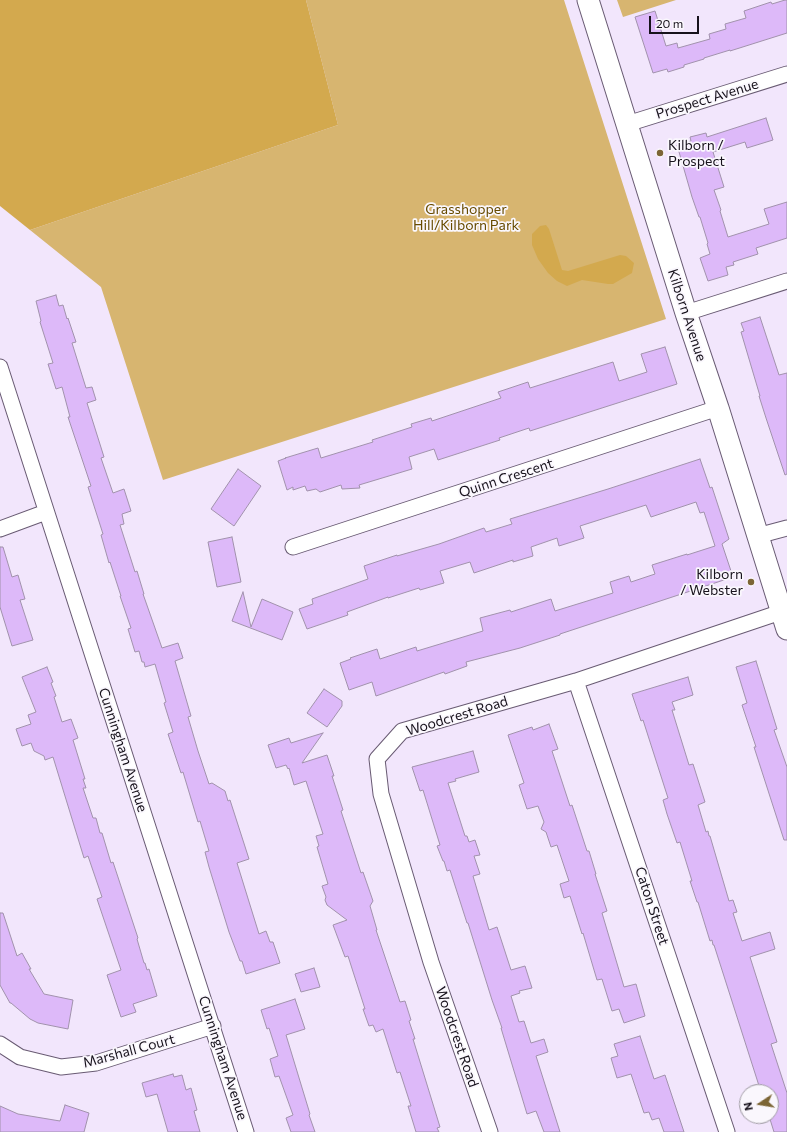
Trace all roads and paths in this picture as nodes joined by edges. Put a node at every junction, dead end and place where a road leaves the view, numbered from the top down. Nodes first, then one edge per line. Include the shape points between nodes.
1 (588, 0) edge
2 (787, 74) edge
3 (627, 124) junction
4 (787, 281) edge
5 (686, 313) junction
6 (0, 367) edge
7 (718, 408) junction
8 (46, 512) junction
9 (787, 528) edge
10 (0, 529) edge
11 (757, 536) junction
12 (293, 547) dead end
13 (784, 621) edge
14 (576, 680) junction
15 (213, 1026) junction
16 (0, 1044) edge
17 (246, 1132) edge
18 (490, 1132) edge
19 (727, 1132) edge

1 - 3 street, Kilborn Avenue
2 - 3 street, Prospect Avenue
3 - 5 street, Kilborn Avenue
4 - 5 street
5 - 7 street, Kilborn Avenue
6 - 8 street, Cunningham Avenue
7 - 11 street, Kilborn Avenue
7 - 12 street, Quinn Crescent
8 - 10 street
8 - 15 street, Cunningham Avenue
9 - 11 street
11 - 13 street, Kilborn Avenue
13 - 14 street, Woodcrest Road
14 - 18 street, Woodcrest Road via 402,730 377,759 381,794 431,962
14 - 19 street, Caton Street
15 - 16 street, Marshall Court via 96,1063 60,1067 20,1057
15 - 17 street, Cunningham Avenue

